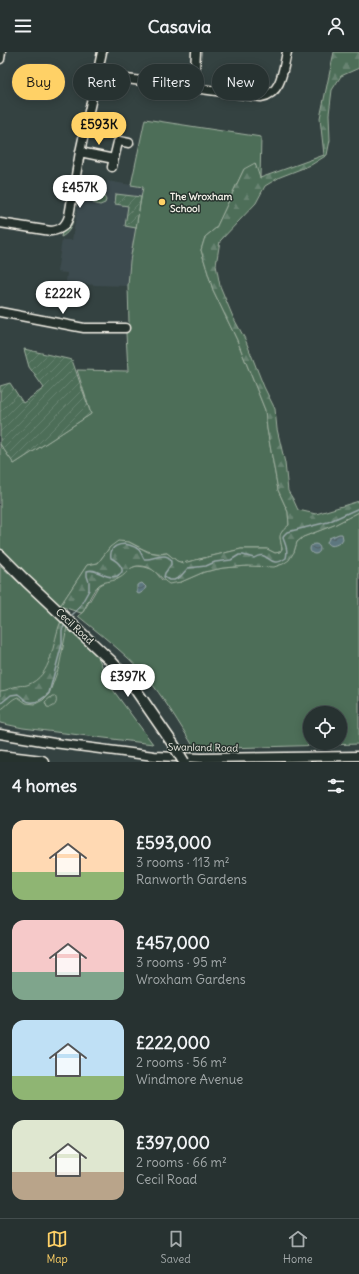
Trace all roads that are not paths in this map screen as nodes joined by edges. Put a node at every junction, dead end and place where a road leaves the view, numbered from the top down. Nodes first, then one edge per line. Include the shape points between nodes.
1 (1, 52) edge
2 (102, 52) edge
3 (196, 52) edge
4 (287, 52) edge
5 (0, 59) edge
6 (99, 64) edge
7 (195, 64) edge
8 (204, 89) edge
9 (91, 100) edge
10 (129, 143) dead end
11 (80, 152) junction
12 (0, 224) edge
13 (0, 312) edge
14 (125, 328) dead end
15 (0, 556) edge
16 (0, 734) edge
17 (359, 756) edge
18 (0, 757) edge
19 (42, 762) edge
20 (184, 762) edge

1 - 5 street
2 - 6 street
3 - 7 street
4 - 8 street via 278,86 266,96
9 - 11 street
10 - 11 street via 118,142 113,163
11 - 12 street via 69,216 64,226 56,231 49,231
13 - 14 street via 83,328
15 - 20 main road, Cecil Road, bridge via 131,683
16 - 17 street, Swanland Road via 154,756
18 - 19 highway

